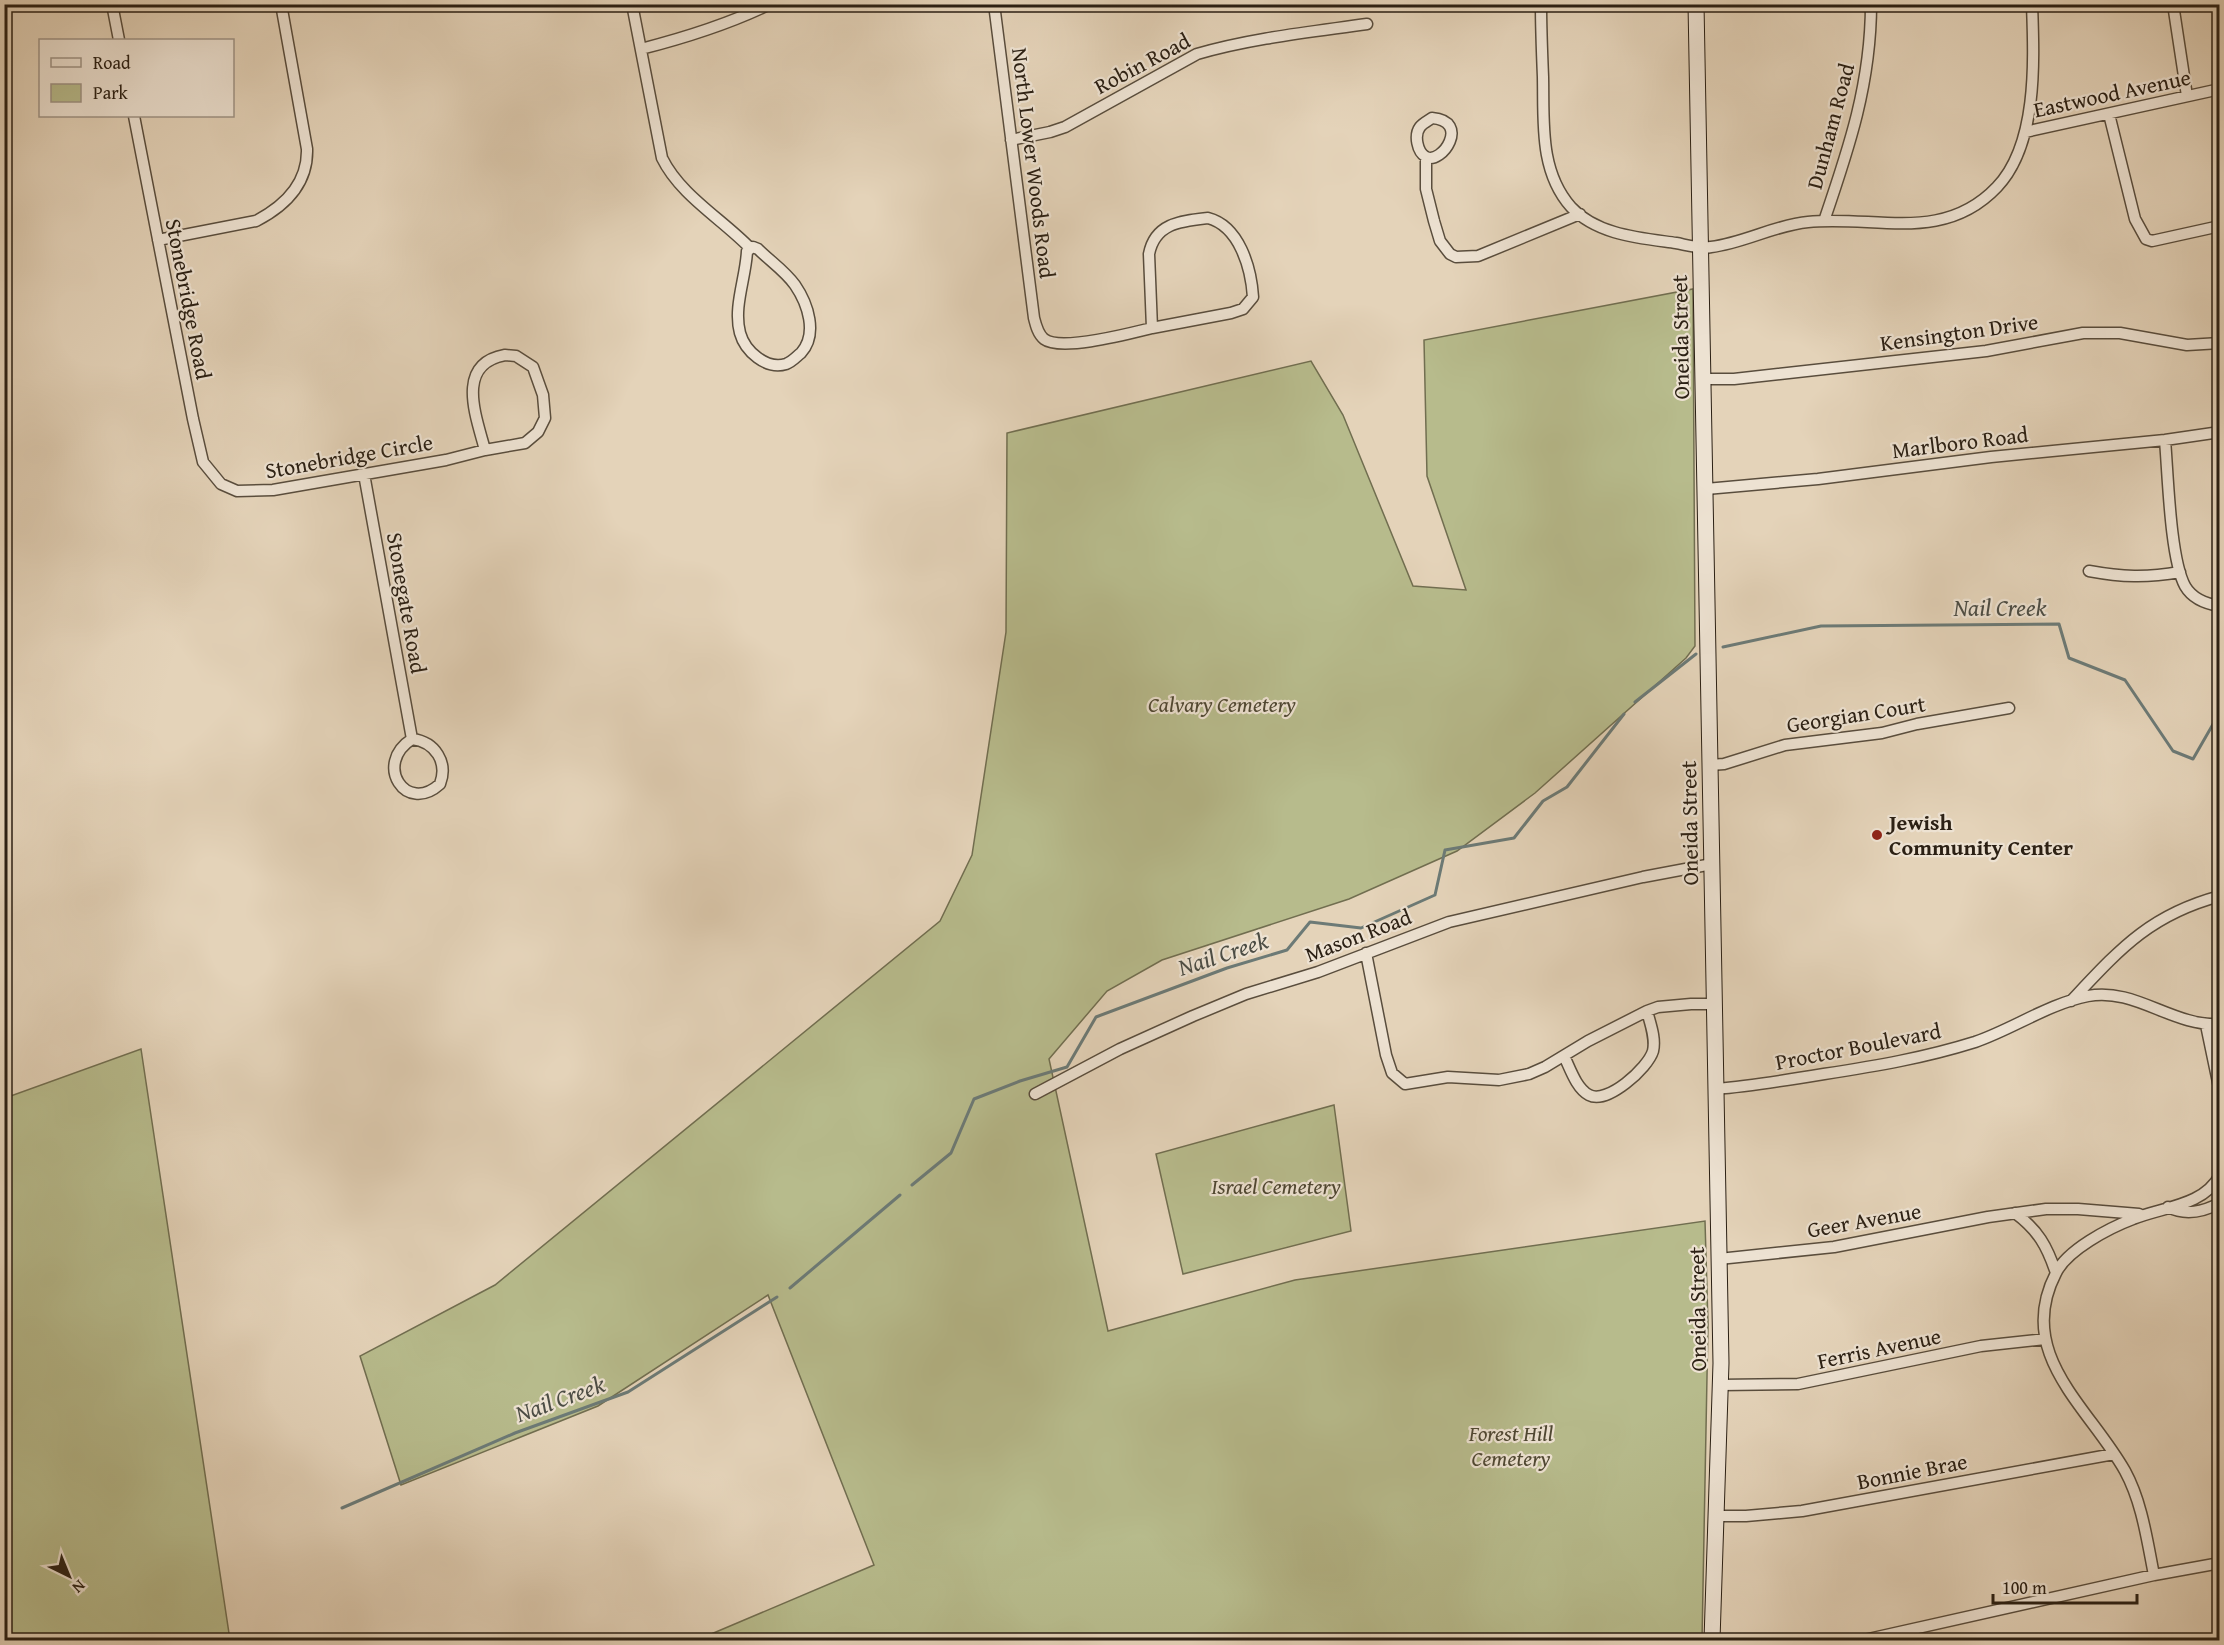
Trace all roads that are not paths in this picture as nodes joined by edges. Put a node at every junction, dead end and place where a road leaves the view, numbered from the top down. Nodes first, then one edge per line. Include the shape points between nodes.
1 (112, 4) edge
2 (281, 4) edge
3 (633, 4) edge
4 (770, 4) edge
5 (994, 4) edge
6 (1541, 4) edge
7 (1696, 4) edge
8 (1871, 4) edge
9 (2032, 4) edge
10 (2173, 4) edge
11 (1367, 24) dead end
12 (119, 39) edge
13 (641, 49) junction
14 (2220, 89) edge
15 (2187, 96) junction
16 (2109, 114) junction
17 (134, 117) edge
18 (2025, 132) junction
19 (1011, 140) junction
20 (1426, 157) dead end
21 (1580, 214) junction
22 (1824, 221) junction
23 (2220, 226) edge
24 (158, 240) junction
25 (1701, 247) junction
26 (750, 248) junction
27 (1152, 328) junction
28 (2220, 343) edge
29 (1703, 379) junction
30 (2220, 432) edge
31 (2165, 440) junction
32 (485, 450) junction
33 (364, 474) junction
34 (220, 484) joint
35 (1706, 489) junction
36 (2089, 571) dead end
37 (2180, 572) junction
38 (2220, 606) edge
39 (2009, 708) dead end
40 (412, 740) junction
41 (1710, 765) junction
42 (1712, 864) junction
43 (2220, 896) edge
44 (1366, 953) junction
45 (2071, 1001) junction
46 (1714, 1004) junction
47 (1647, 1011) junction
48 (2220, 1023) edge
49 (2206, 1025) junction
50 (1564, 1056) junction
51 (1716, 1089) junction
52 (2220, 1092) edge
53 (1035, 1094) dead end
54 (2220, 1175) edge
55 (2220, 1203) edge
56 (2168, 1207) junction
57 (2015, 1213) junction
58 (2145, 1215) junction
59 (1719, 1259) junction
60 (2055, 1273) junction
61 (2045, 1339) junction
62 (1720, 1385) junction
63 (2114, 1454) junction
64 (1716, 1516) junction
65 (2220, 1563) edge
66 (2154, 1575) junction
67 (1713, 1619) junction
68 (1712, 1641) edge
69 (1717, 1641) edge
70 (1864, 1641) edge

1 - 12 street
2 - 24 street via 307,149 305,171 296,189 289,199 256,221
3 - 13 street
4 - 13 street
5 - 19 street, North Lower Woods Road
6 - 21 street, Eastwood Avenue via 1547,160 1561,194
7 - 25 street, Oneida Street
8 - 22 street, Dunham Road via 1869,56 1861,103
9 - 18 street via 2033,48
10 - 15 street
11 - 19 street, Robin Road via 1298,33 1197,54 1065,127
13 - 26 street via 666,166 686,190
14 - 15 street, Eastwood Avenue
15 - 16 street, Eastwood Avenue
16 - 18 street, Eastwood Avenue
16 - 23 street via 2144,237 2152,241
17 - 24 street, Stonebridge Road
18 - 22 street, Eastwood Avenue via 2010,170 1998,186 1968,210 1948,218 1907,224
19 - 27 street, North Lower Woods Road via 1036,326 1045,340 1061,344 1091,341
20 - 21 street via 1426,189 1440,241 1450,254 1478,256
21 - 25 street, Eastwood Avenue via 1606,230 1626,236
22 - 25 street, Eastwood Avenue via 1786,226 1711,248
24 - 34 street, Stonebridge Road via 192,419 202,458
25 - 29 street, Oneida Street
26 - 26 street via 758,249 794,284 807,311 810,337 795,359 786,364 760,359 743,341 738,320
27 - 27 street via 1231,313 1250,302 1252,283 1246,264 1233,233 1223,223 1208,218 1190,220 1173,224 1156,235 1149,254
28 - 29 street, Kensington Drive via 2187,345 2120,333 2083,333 1986,351 1734,379
29 - 35 street, Oneida Street
30 - 31 street, Marlboro Road
31 - 35 street, Marlboro Road
31 - 37 street
32 - 32 street, Stonebridge Circle via 525,443 542,426 545,409 537,374 528,362 516,356 495,357 476,376 472,391 474,409
32 - 33 street, Stonebridge Circle
33 - 34 street, Stonebridge Circle via 250,492
33 - 40 street, Stonegate Road
35 - 41 street, Oneida Street
36 - 37 street via 2131,577
37 - 38 street via 2190,592
39 - 41 street, Georgian Court via 1882,733 1785,745
40 - 40 street via 430,747 442,759 440,784 426,793 406,790 394,774 401,749
41 - 42 street, Oneida Street
42 - 44 street, Mason Road via 1476,915
42 - 46 street, Oneida Street
43 - 45 street, Proctor Boulevard via 2180,909 2135,936
44 - 50 street via 1386,1055 1392,1073 1405,1084 1448,1077 1512,1078
44 - 53 street, Mason Road via 1192,1016
45 - 49 street, Proctor Boulevard via 2106,994 2121,996
45 - 51 street, Proctor Boulevard via 1977,1041 1914,1060
46 - 47 street
46 - 51 street, Oneida Street
47 - 50 street
47 - 50 street via 1654,1039 1652,1054 1646,1065 1615,1090 1601,1096 1588,1095
48 - 49 street, Proctor Boulevard
49 - 52 street
51 - 59 street, Oneida Street
54 - 56 street via 2204,1193
55 - 56 street via 2188,1212
56 - 58 street
57 - 58 street, Geer Avenue via 2078,1209
57 - 59 street, Geer Avenue via 1834,1247
57 - 60 street via 2036,1232 2048,1250
58 - 60 street via 2091,1240 2070,1255
59 - 62 street, Oneida Street
60 - 61 street via 2044,1307
61 - 62 street, Ferris Avenue via 1981,1346 1798,1384
61 - 63 street via 2058,1374
62 - 64 street, Oneida Street
63 - 64 street, Bonnie Brae via 1802,1511
63 - 66 street via 2134,1491
64 - 67 street, Oneida Street
65 - 66 street
66 - 70 street
67 - 68 street, Oneida Street
67 - 69 street

